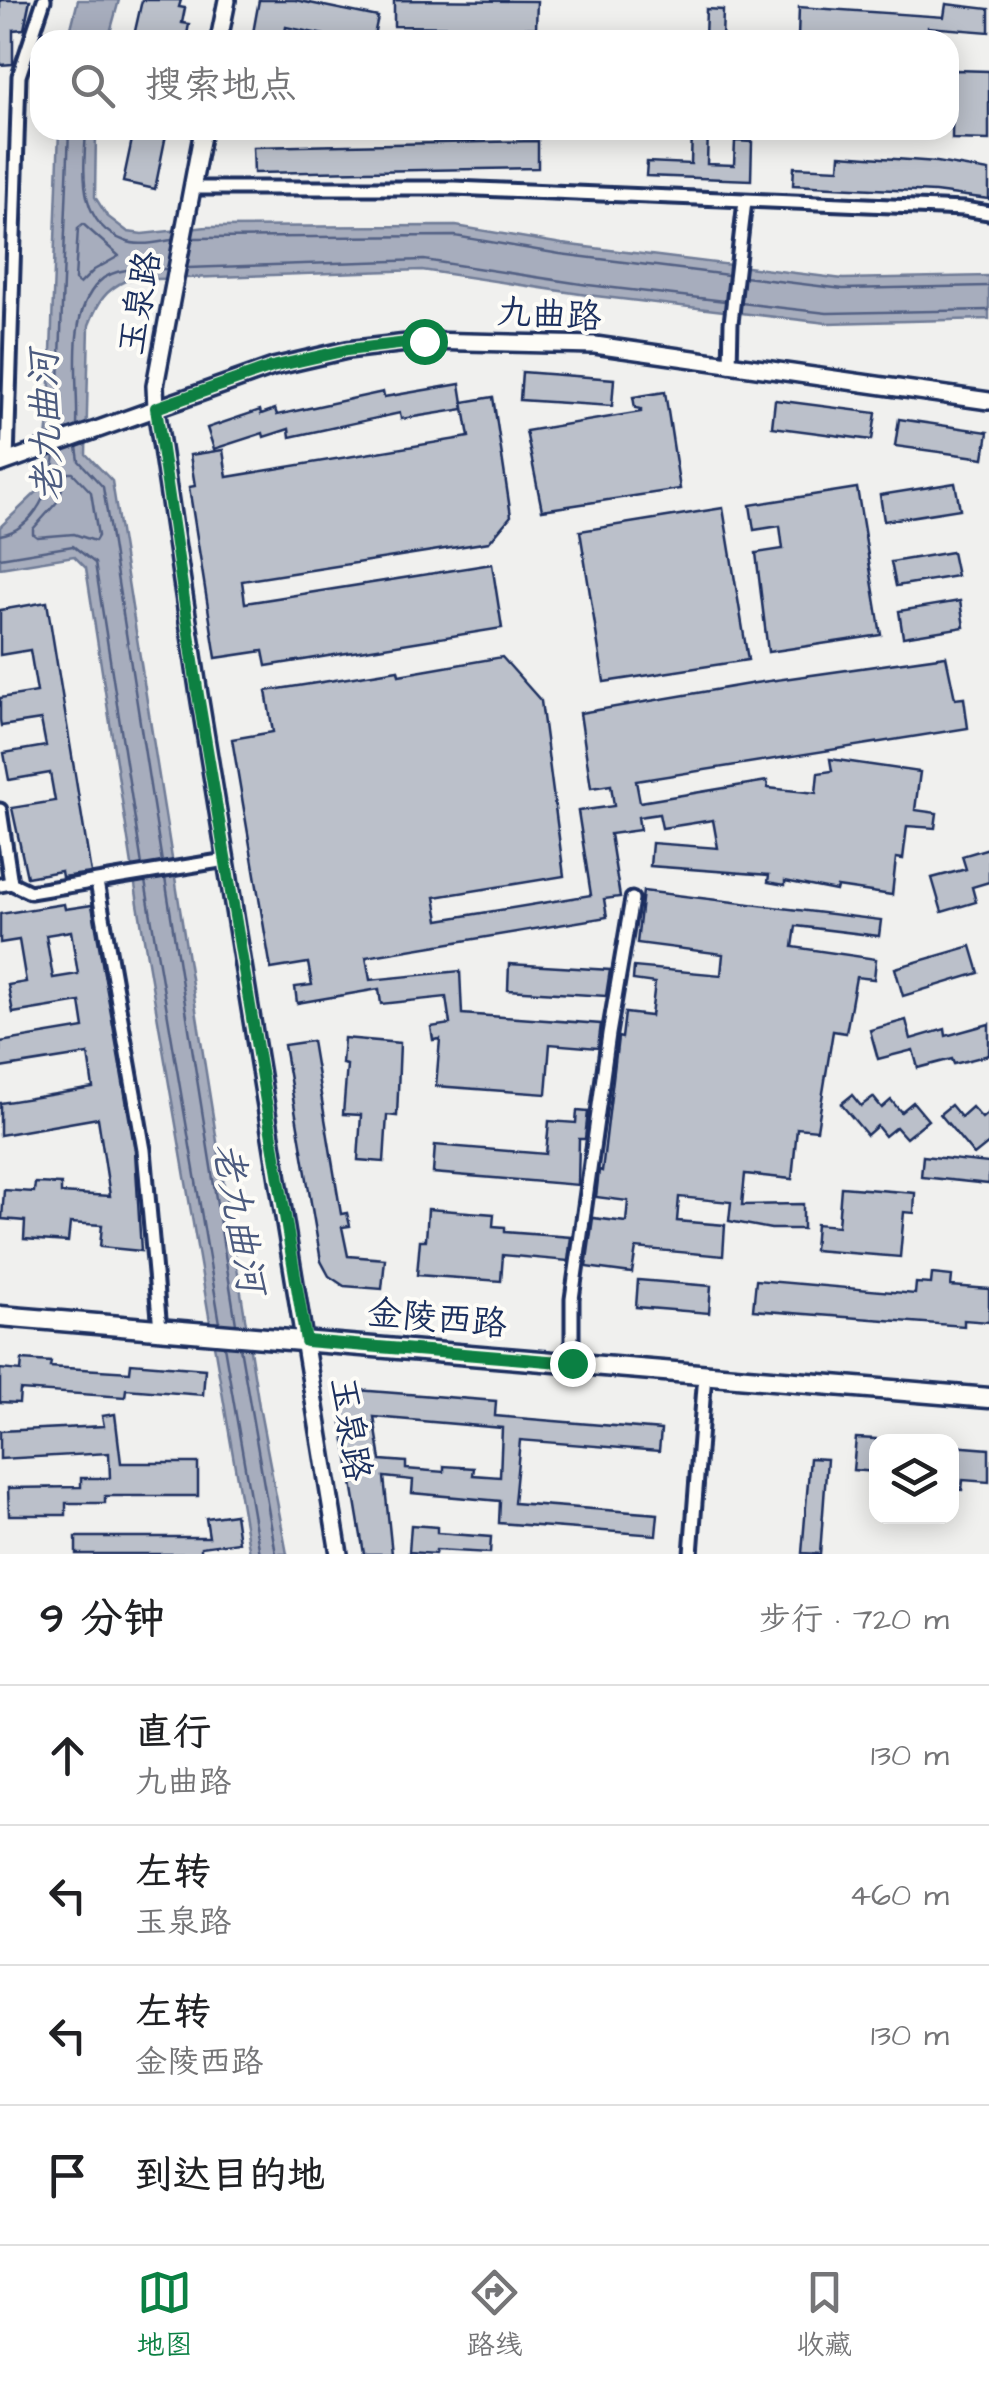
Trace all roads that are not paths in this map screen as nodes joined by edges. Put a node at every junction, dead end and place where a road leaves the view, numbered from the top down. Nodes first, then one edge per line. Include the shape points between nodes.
1 (44, 0) edge
2 (227, 0) edge
3 (34, 30) edge
4 (222, 30) edge
5 (30, 43) edge
6 (201, 140) edge
7 (192, 188) junction
8 (745, 201) junction
9 (989, 213) edge
10 (730, 366) junction
11 (989, 402) edge
12 (156, 408) junction
13 (3, 462) edge
14 (0, 810) edge
15 (226, 860) junction
16 (97, 882) junction
17 (6, 884) edge
18 (632, 899) dead end
19 (0, 1316) edge
20 (160, 1329) junction
21 (306, 1341) junction
22 (572, 1363) junction
23 (705, 1374) junction
24 (989, 1398) edge
25 (339, 1554) edge
26 (691, 1554) edge

1 - 3 street
2 - 4 street
5 - 13 street via 19,76
6 - 7 street, 玉泉路
7 - 8 street via 454,188
7 - 12 street, 玉泉路
8 - 9 street
8 - 10 street
10 - 11 street, 九曲路
10 - 12 street, 九曲路 via 594,345 424,341 272,367
12 - 13 street, 九曲路
12 - 15 street, 玉泉路
14 - 17 street
15 - 16 street
15 - 21 street, 玉泉路
16 - 17 street via 30,892
16 - 20 street via 144,1150
18 - 22 street via 572,1299
19 - 20 main road, 金陵西路
20 - 21 main road, 金陵西路
21 - 22 main road, 金陵西路
21 - 25 street, 玉泉路
22 - 23 main road, 金陵西路
23 - 24 main road, 金陵西路
23 - 26 street

